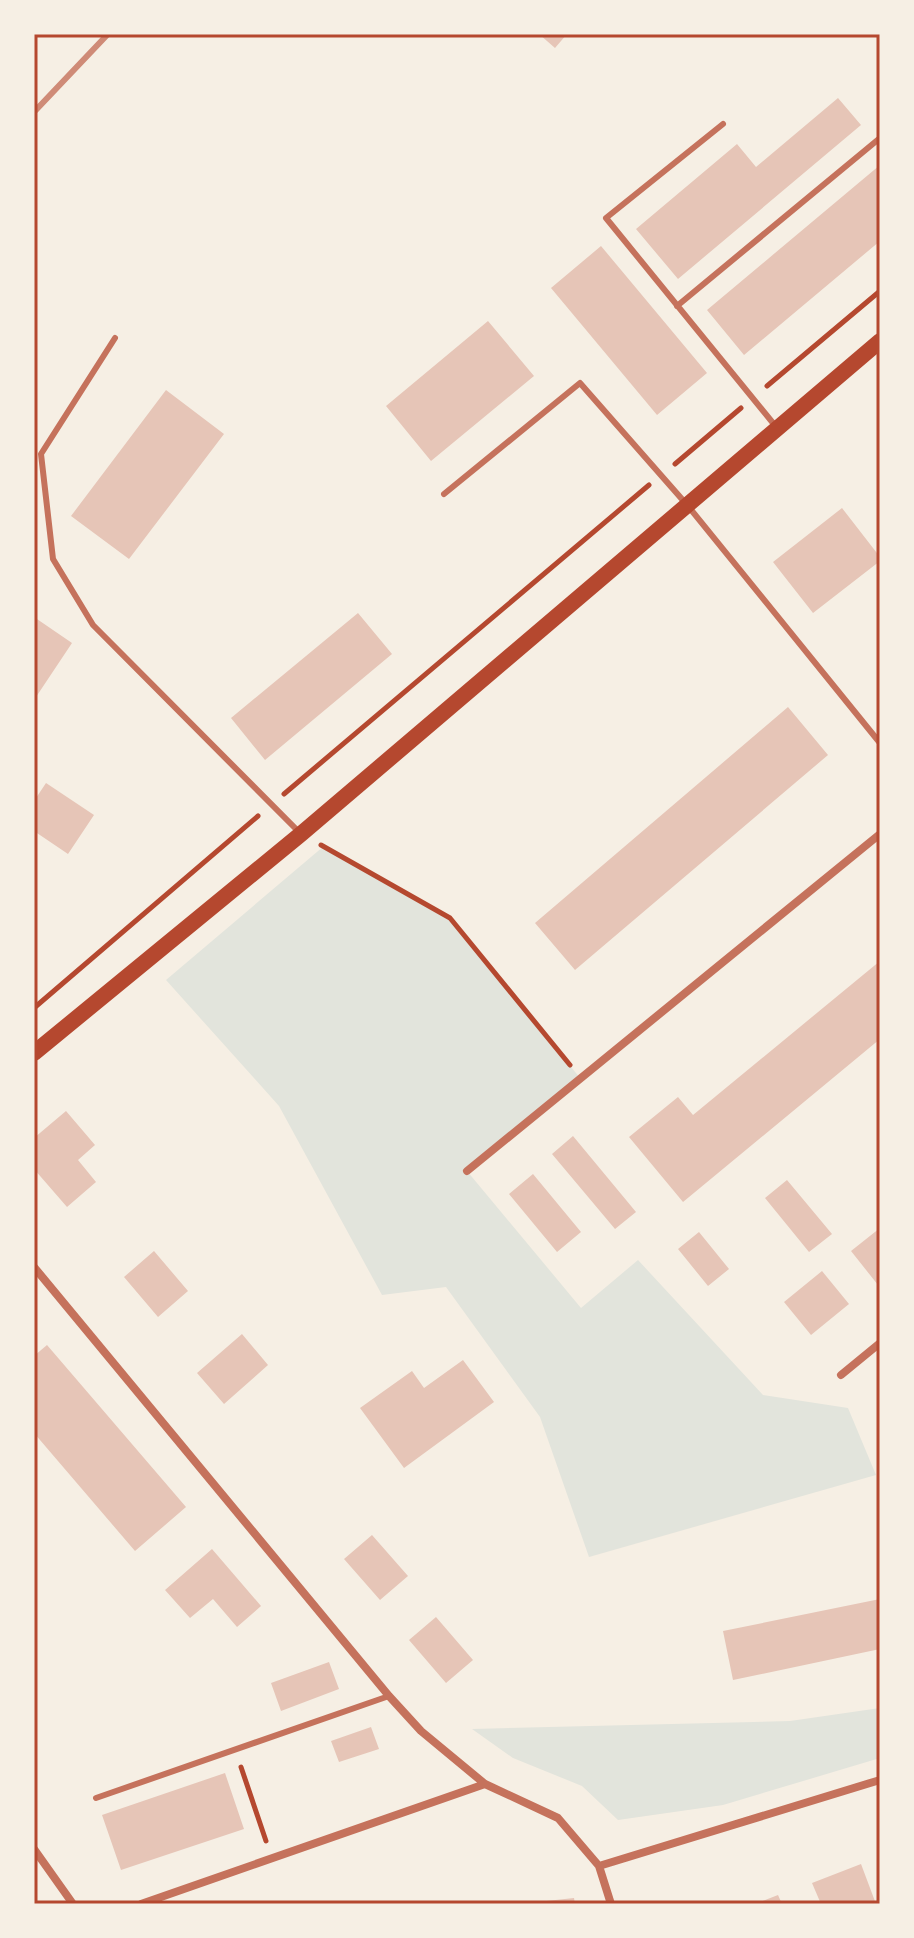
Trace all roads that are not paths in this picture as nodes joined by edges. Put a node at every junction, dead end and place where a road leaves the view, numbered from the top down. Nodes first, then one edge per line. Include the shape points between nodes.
1 (723, 124) dead end
2 (880, 138) edge
3 (677, 306) junction
4 (115, 338) dead end
5 (880, 341) edge
6 (777, 428) junction
7 (444, 494) dead end
8 (688, 506) junction
9 (880, 743) edge
10 (301, 834) junction
11 (880, 834) edge
12 (34, 1053) edge
13 (467, 1171) dead end
14 (34, 1267) edge
15 (880, 1343) edge
16 (841, 1375) dead end
17 (389, 1696) junction
18 (880, 1780) edge
19 (485, 1784) junction
20 (96, 1798) dead end
21 (34, 1849) edge
22 (599, 1866) junction
23 (73, 1904) edge
24 (141, 1904) edge
25 (611, 1904) edge

1 - 3 lane via 606,218
2 - 3 lane
3 - 6 lane
4 - 10 lane via 41,454 53,559 93,625
5 - 6 main road
6 - 8 main road
7 - 8 lane via 580,383
8 - 9 lane
8 - 10 main road
10 - 12 main road
11 - 13 street
14 - 17 street
15 - 16 street
17 - 19 street via 421,1731
17 - 20 lane
18 - 22 street
19 - 22 street via 558,1818
19 - 24 street
21 - 23 street
22 - 25 street

